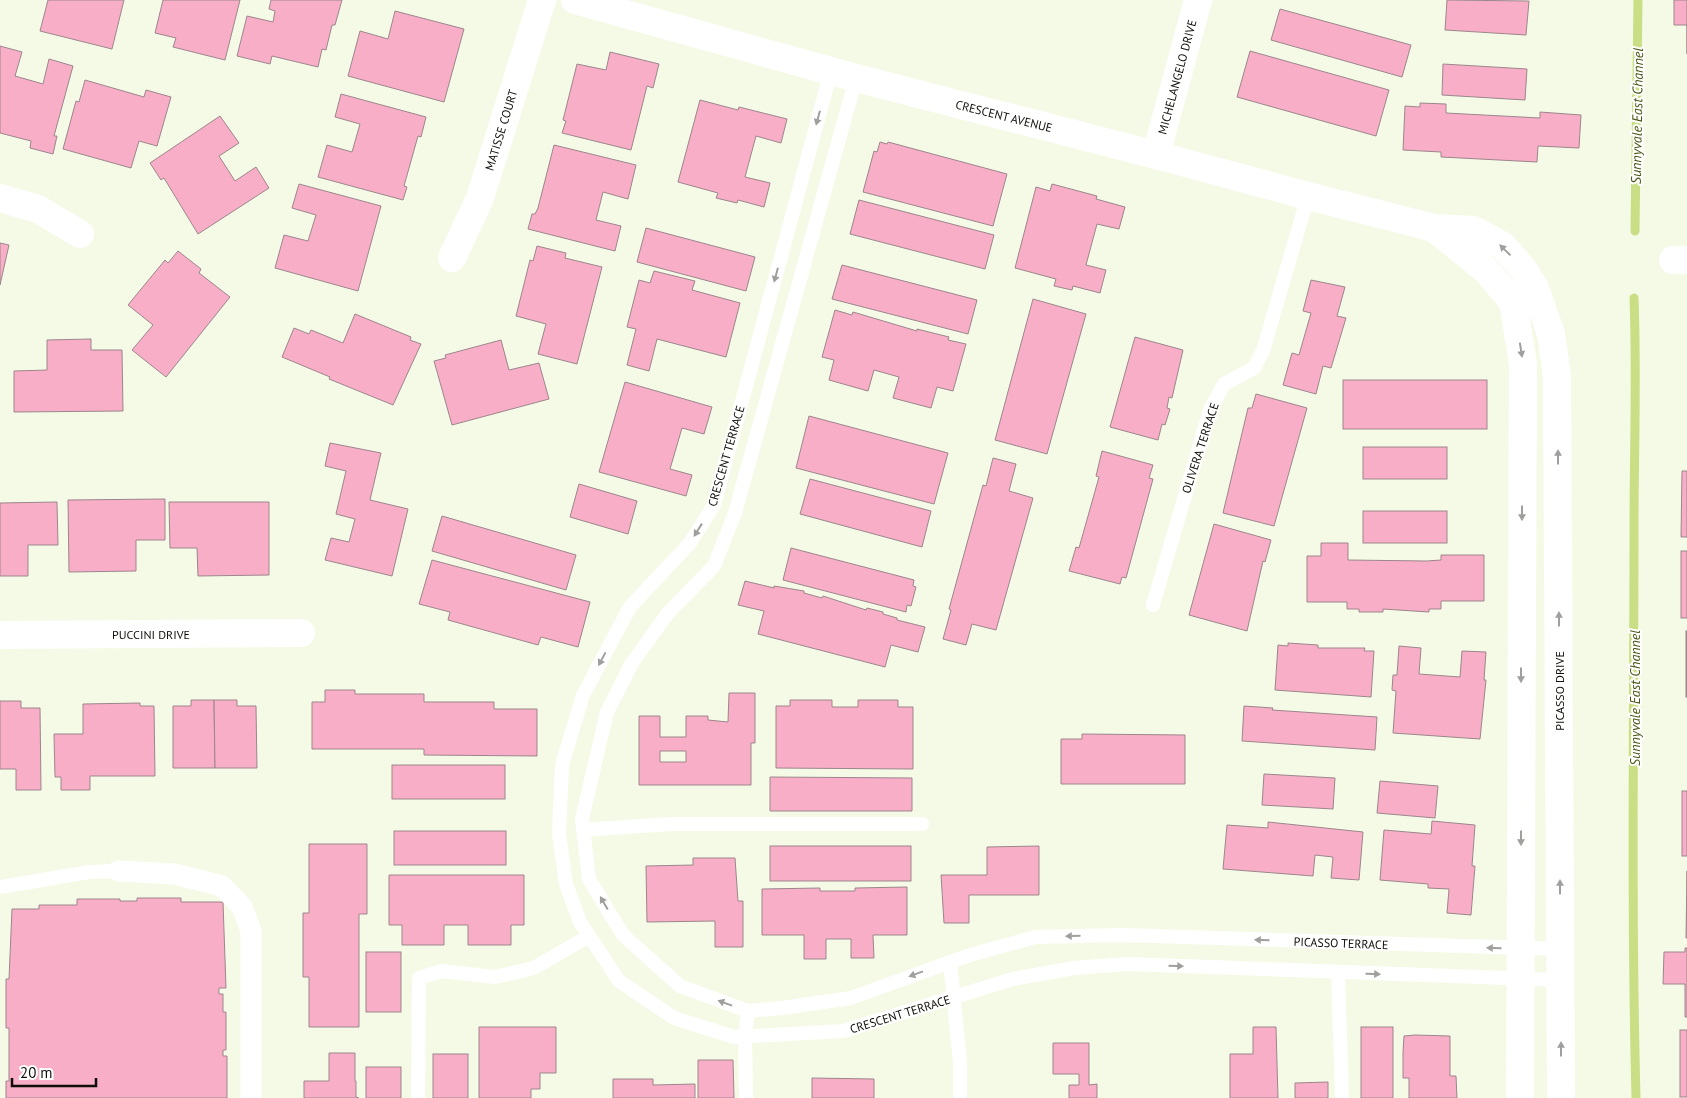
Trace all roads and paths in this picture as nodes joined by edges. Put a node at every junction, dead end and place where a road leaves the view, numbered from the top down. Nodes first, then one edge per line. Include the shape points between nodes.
1 (542, 0) edge
2 (575, 0) edge
3 (1198, 0) edge
4 (831, 71) junction
5 (856, 78) junction
6 (1156, 154) junction
7 (1308, 196) junction
8 (0, 198) edge
9 (80, 234) dead end
10 (452, 258) dead end
11 (1524, 295) junction
12 (1153, 604) dead end
13 (301, 633) dead end
14 (0, 635) edge
15 (922, 824) dead end
16 (583, 830) junction
17 (118, 871) joint
18 (0, 887) edge
19 (1122, 935) joint
20 (588, 936) junction
21 (1520, 949) junction
22 (1560, 949) junction
23 (950, 962) junction
24 (1338, 973) junction
25 (1520, 980) junction
26 (1560, 980) junction
27 (953, 997) junction
28 (748, 1011) junction
29 (745, 1036) junction
30 (251, 1098) edge
31 (418, 1098) edge
32 (746, 1098) edge
33 (960, 1098) edge
34 (1342, 1098) edge
35 (1520, 1098) edge
36 (1561, 1098) edge

1 - 10 street, MATISSE COURT via 480,198
2 - 4 street, CRESCENT AVENUE
3 - 6 street, MICHELANGELO DRIVE
4 - 5 street, CRESCENT AVENUE
4 -> 20 lane, CRESCENT TERRACE via 714,505 690,543 630,607 583,695 562,765 559,834 566,884
5 - 6 street, CRESCENT AVENUE
5 - 16 lane, CRESCENT TERRACE via 735,513 714,566 668,613 632,663 607,712 582,819
6 - 7 street, CRESCENT AVENUE
7 - 11 street, CRESCENT AVENUE via 1434,228 1486,270
7 - 12 lane, OLIVERA TERRACE via 1263,351 1254,368 1224,384 1210,410
8 - 9 street via 38,209
11 -> 21 street
22 -> 11 street, PICASSO DRIVE via 1557,376 1551,334
13 - 14 street, PUCCINI DRIVE
15 - 16 lane via 670,824
28 -> 16 lane, CRESCENT TERRACE via 680,986 623,935 589,878
17 - 18 lane via 89,872
17 - 30 street via 175,874 222,886 242,907 251,931
21 -> 19 lane, PICASSO TERRACE
19 -> 23 lane, CRESCENT TERRACE via 1034,937
20 - 29 lane, CRESCENT TERRACE via 619,981 674,1018 734,1037
20 - 31 lane via 534,968 496,977 442,971 419,978
21 - 22 lane, PICASSO TERRACE
21 - 25 street
22 - 26 street, PICASSO DRIVE
23 - 27 lane
23 -> 28 lane, CRESCENT TERRACE via 851,998
24 -> 25 lane
27 -> 24 lane, CRESCENT TERRACE via 1013,979 1074,968 1127,964
24 - 34 lane
25 - 26 lane
25 - 35 street
36 -> 26 street, PICASSO DRIVE
27 - 29 lane, CRESCENT TERRACE via 843,1031
27 - 33 lane
28 - 29 lane
29 - 32 lane

